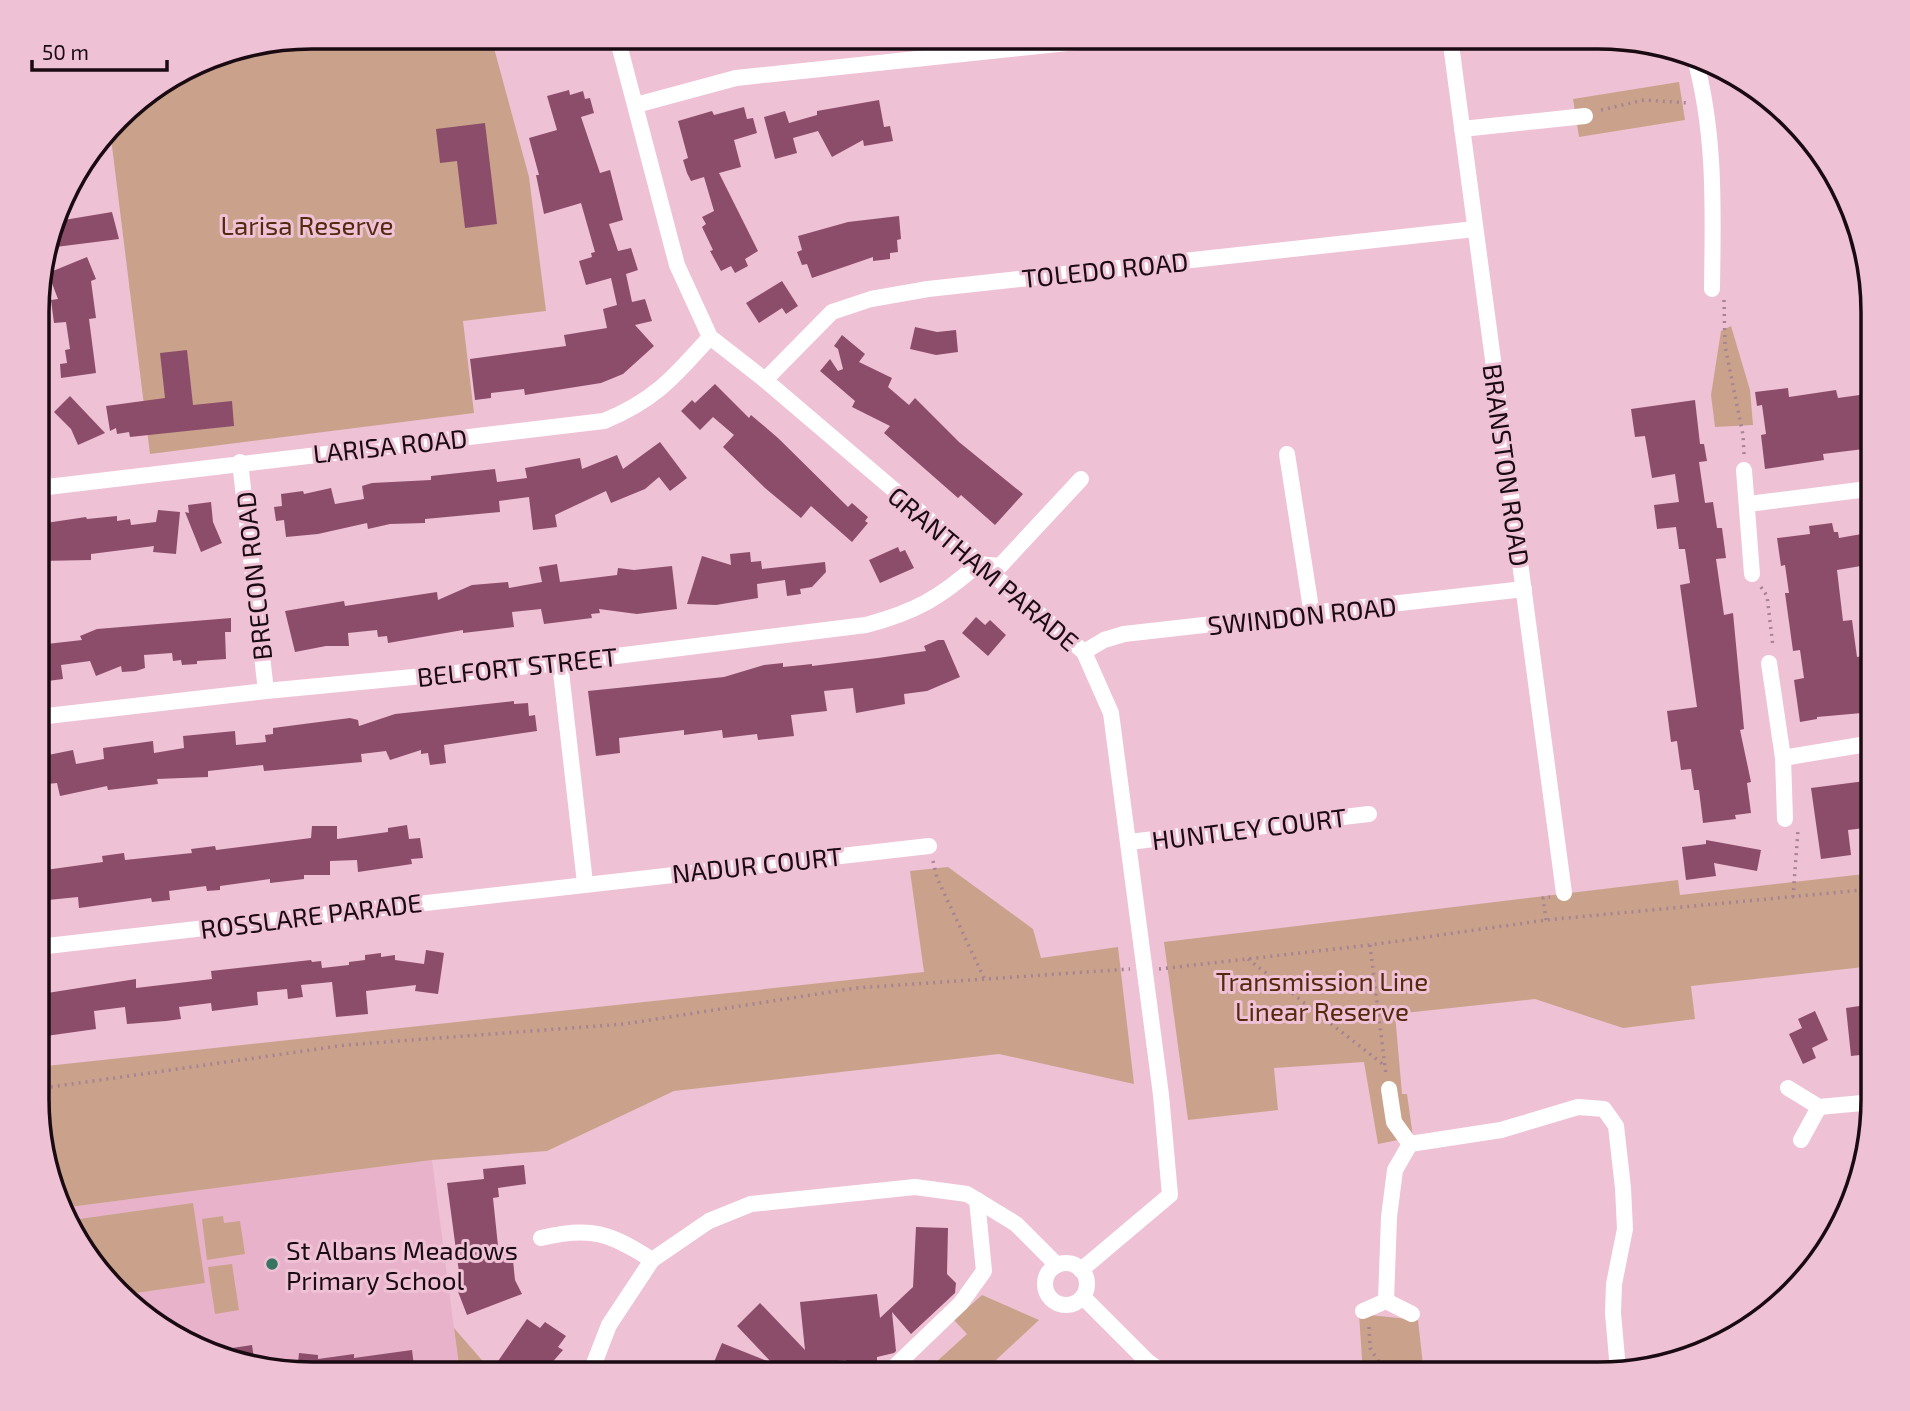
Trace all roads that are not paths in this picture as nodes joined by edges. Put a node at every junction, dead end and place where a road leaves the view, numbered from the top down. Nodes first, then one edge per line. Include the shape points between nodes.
1 (620, 49) edge
2 (1011, 49) edge
3 (1452, 49) edge
4 (1697, 68) edge
5 (636, 105) junction
6 (1586, 116) road end
7 (1462, 129) junction
8 (1475, 229) junction
9 (1712, 289) road end
10 (710, 337) junction
11 (765, 380) junction
12 (1287, 454) dead end
13 (240, 462) junction
14 (1744, 470) road end
15 (1081, 479) dead end
16 (49, 486) edge
17 (1861, 490) edge
18 (1748, 504) junction
19 (978, 564) junction
20 (1752, 574) road end
21 (1524, 589) junction
22 (1312, 615) junction
23 (1084, 652) junction
24 (560, 663) junction
25 (1769, 663) road end
26 (266, 691) junction
27 (49, 716) edge
28 (1861, 745) edge
29 (1783, 758) junction
30 (1369, 814) dead end
31 (1785, 819) road end
32 (1129, 842) junction
33 (929, 846) road end
34 (585, 883) junction
35 (1564, 894) dead end
36 (49, 946) edge
37 (1788, 1088) dead end
38 (1388, 1089) road end
39 (1861, 1103) edge
40 (1819, 1107) junction
41 (1801, 1140) dead end
42 (1410, 1144) junction
43 (977, 1200) junction
44 (541, 1238) dead end
45 (652, 1260) junction
46 (1057, 1265) junction
47 (1081, 1270) junction
48 (1083, 1297) junction
49 (1387, 1301) junction
50 (1412, 1314) dead end
51 (1366, 1318) road end
52 (1617, 1361) edge
53 (595, 1362) edge
54 (900, 1362) edge
55 (1148, 1362) edge

1 - 5 street, GRANTHAM PARADE
2 - 5 street via 736,78
3 - 7 street, BRANSTON ROAD
4 - 9 street via 1713,164
5 - 10 street, GRANTHAM PARADE via 677,265
6 - 7 street
7 - 8 street, BRANSTON ROAD
8 - 11 street, TOLEDO ROAD via 871,299 832,312
8 - 21 street, BRANSTON ROAD
10 - 11 street, GRANTHAM PARADE
10 - 13 street, LARISA ROAD via 662,390 636,408 604,421
11 - 19 street, GRANTHAM PARADE
12 - 22 street
13 - 16 street, LARISA ROAD
13 - 26 street, BRECON ROAD
14 - 18 street
15 - 19 street via 1000,566
17 - 18 street
18 - 20 street
19 - 23 street, GRANTHAM PARADE
19 - 24 street, BELFORT STREET via 930,603 866,625
21 - 22 street, SWINDON ROAD
21 - 35 street, BRANSTON ROAD
22 - 23 street, SWINDON ROAD via 1124,634
23 - 32 street, GRANTHAM PARADE via 1111,713
24 - 26 street, BELFORT STREET
24 - 34 street
25 - 29 street
26 - 27 street, BELFORT STREET
28 - 29 street
29 - 31 street
30 - 32 street, HUNTLEY COURT
32 - 47 street, GRANTHAM PARADE via 1170,1195
33 - 34 street, NADUR COURT
34 - 36 street, ROSSLARE PARADE
37 - 40 street
38 - 42 street via 1394,1122
39 - 40 street
40 - 41 street
42 - 49 street via 1395,1170
42 - 52 street via 1501,1130 1578,1107 1604,1109 1616,1126 1623,1188 1625,1229 1613,1313
43 - 45 street via 967,1194 915,1187 751,1204 709,1221
43 - 46 street via 1016,1224
43 - 54 street via 984,1271 961,1303
44 - 45 street via 573,1230 601,1234
45 - 53 street via 610,1325
46 - 47 street via 1072,1264
46 - 48 street via 1046,1278 1050,1299 1063,1305
47 - 48 street via 1087,1283
48 - 55 street
49 - 50 street
49 - 51 street

